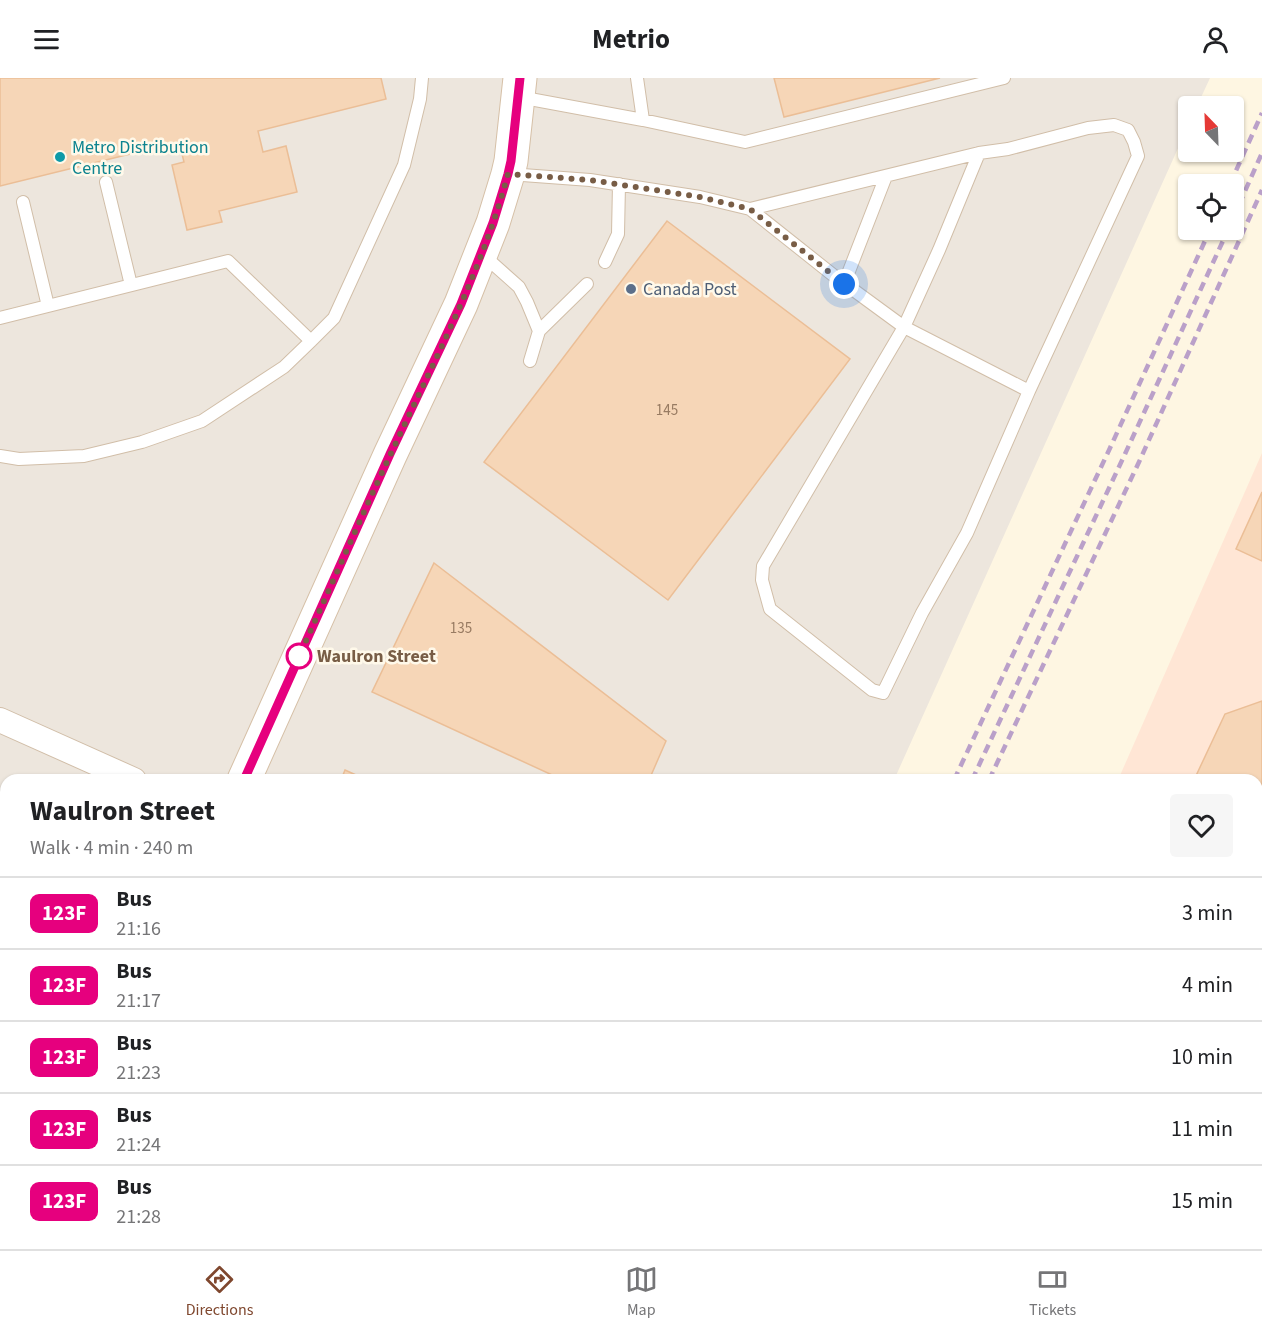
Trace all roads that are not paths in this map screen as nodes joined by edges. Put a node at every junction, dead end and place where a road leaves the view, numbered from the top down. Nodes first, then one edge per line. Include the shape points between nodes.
1 (422, 78) edge
2 (637, 78) edge
3 (1004, 78) edge
4 (519, 87) edge
5 (643, 120) junction
6 (979, 153) junction
7 (508, 174) junction
8 (886, 176) junction
9 (106, 182) dead end
10 (619, 184) junction
11 (23, 202) dead end
12 (750, 209) junction
13 (481, 253) junction
14 (605, 261) dead end
15 (587, 284) dead end
16 (844, 284) junction
17 (131, 285) junction
18 (48, 306) junction
19 (0, 318) edge
20 (904, 327) junction
21 (539, 331) junction
22 (311, 342) junction
23 (530, 361) dead end
24 (1029, 391) junction
25 (0, 456) edge
26 (0, 720) edge
27 (121, 774) edge
28 (247, 774) edge

1 - 22 lane via 404,165 333,318
2 - 5 lane
3 - 5 lane via 745,142
4 - 5 lane
4 - 7 main road
6 - 8 lane
6 - 20 lane
6 - 24 lane via 1114,125 1128,130 1138,156
7 - 10 lane
7 - 13 main road
8 - 12 lane
8 - 16 lane
9 - 17 lane
10 - 12 lane
10 - 14 lane via 618,234
11 - 18 lane
12 - 16 lane
13 - 21 lane via 519,287
13 - 28 main road
15 - 21 lane
16 - 20 lane
17 - 18 lane
17 - 22 lane via 228,261
18 - 19 lane
20 - 24 lane
20 - 24 lane via 763,566 762,580 770,609 872,690 883,693 967,533
21 - 23 lane
22 - 25 lane via 284,367 202,421 142,442 84,456
26 - 27 street

